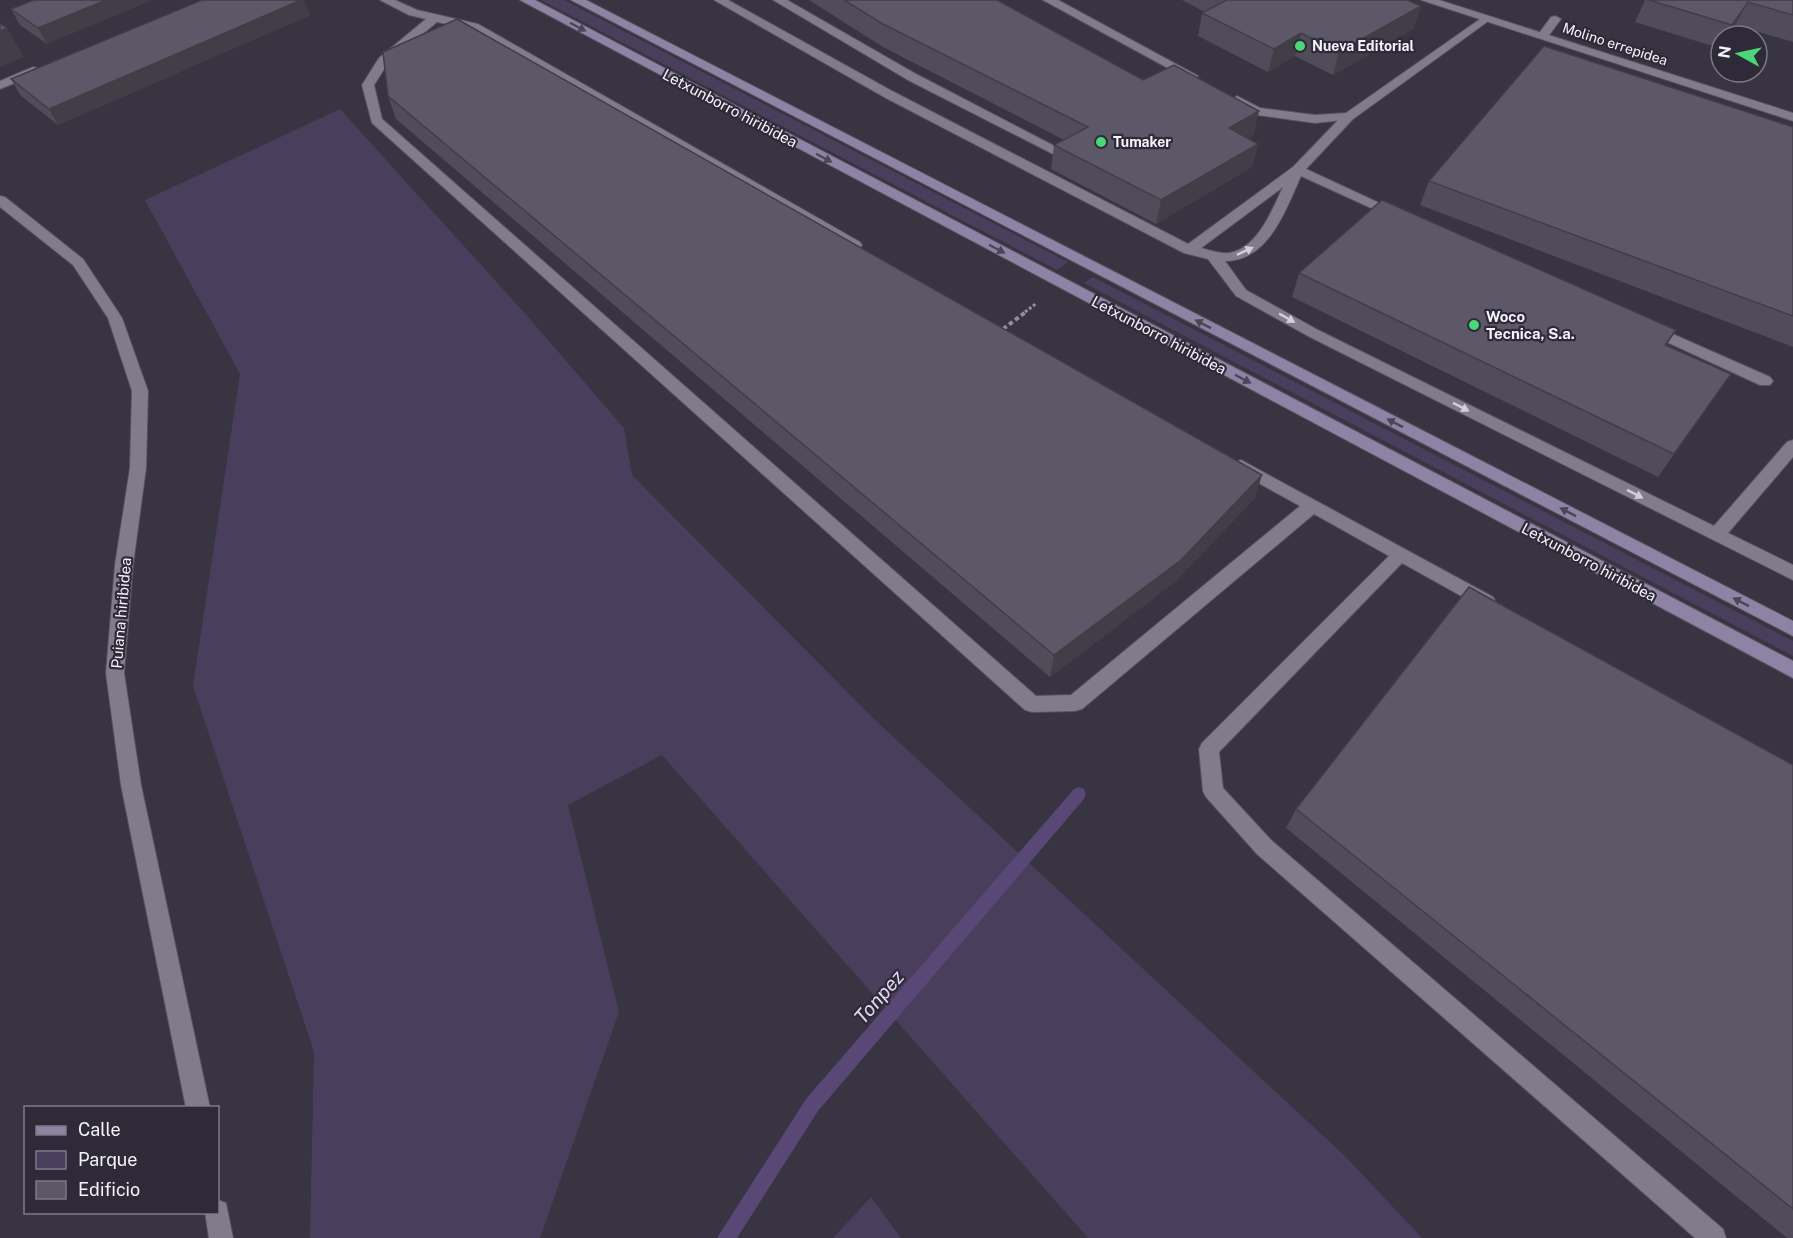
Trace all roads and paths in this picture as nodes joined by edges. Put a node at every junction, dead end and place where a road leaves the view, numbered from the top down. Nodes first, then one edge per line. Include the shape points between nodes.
1 (386, 0) edge
2 (526, 0) edge
3 (578, 0) edge
4 (720, 0) edge
5 (779, 0) edge
6 (1049, 0) edge
7 (1427, 0) edge
8 (434, 18) junction
9 (1555, 19) dead end
10 (1483, 20) junction
11 (1543, 36) junction
12 (41, 68) edge
13 (1205, 83) edge
14 (0, 85) edge
15 (1226, 94) edge
16 (1349, 116) junction
17 (1793, 117) edge
18 (1058, 151) dead end
19 (1298, 170) junction
20 (0, 200) edge
21 (1407, 219) edge
22 (1189, 250) junction
23 (868, 252) edge
24 (1212, 254) junction
25 (1036, 303) dead end
26 (1635, 322) edge
27 (1003, 329) edge
28 (1765, 381) dead end
29 (1793, 446) edge
30 (1229, 459) edge
31 (1312, 506) junction
32 (1716, 534) junction
33 (1399, 556) junction
34 (1793, 573) edge
35 (1503, 611) edge
36 (1793, 628) edge
37 (1793, 670) edge
38 (198, 1106) edge
39 (217, 1214) edge
40 (221, 1238) edge
41 (1714, 1238) edge

1 - 8 street
2 -> 37 main road, Letxunborro hiribidea
36 -> 3 main road, Letxunborro hiribidea
4 - 22 street via 888,94
5 - 18 street via 912,77
6 - 13 street
7 - 10 street, Molino errepidea
8 - 23 street via 474,26
8 - 31 street via 383,61 368,85 376,120 1032,704 1075,703
9 - 11 street
10 - 11 street, Molino errepidea
10 - 16 street
11 - 17 street, Molino errepidea
12 - 14 street
15 - 16 street via 1257,111 1315,119
16 - 19 street
19 - 21 street
19 - 22 street
24 -> 19 street via 1228,257 1249,251 1261,241
20 - 38 street, Puiana hiribidea via 78,262 115,318 140,391 138,468 124,565 115,673 131,785
22 - 24 street
24 -> 32 street via 1241,293 1313,333
25 - 27 path
26 - 28 street
29 - 32 street
30 - 31 street
31 - 33 street
32 - 34 street
33 - 35 street
33 - 41 street via 1209,750 1213,792 1264,847
39 - 40 street

